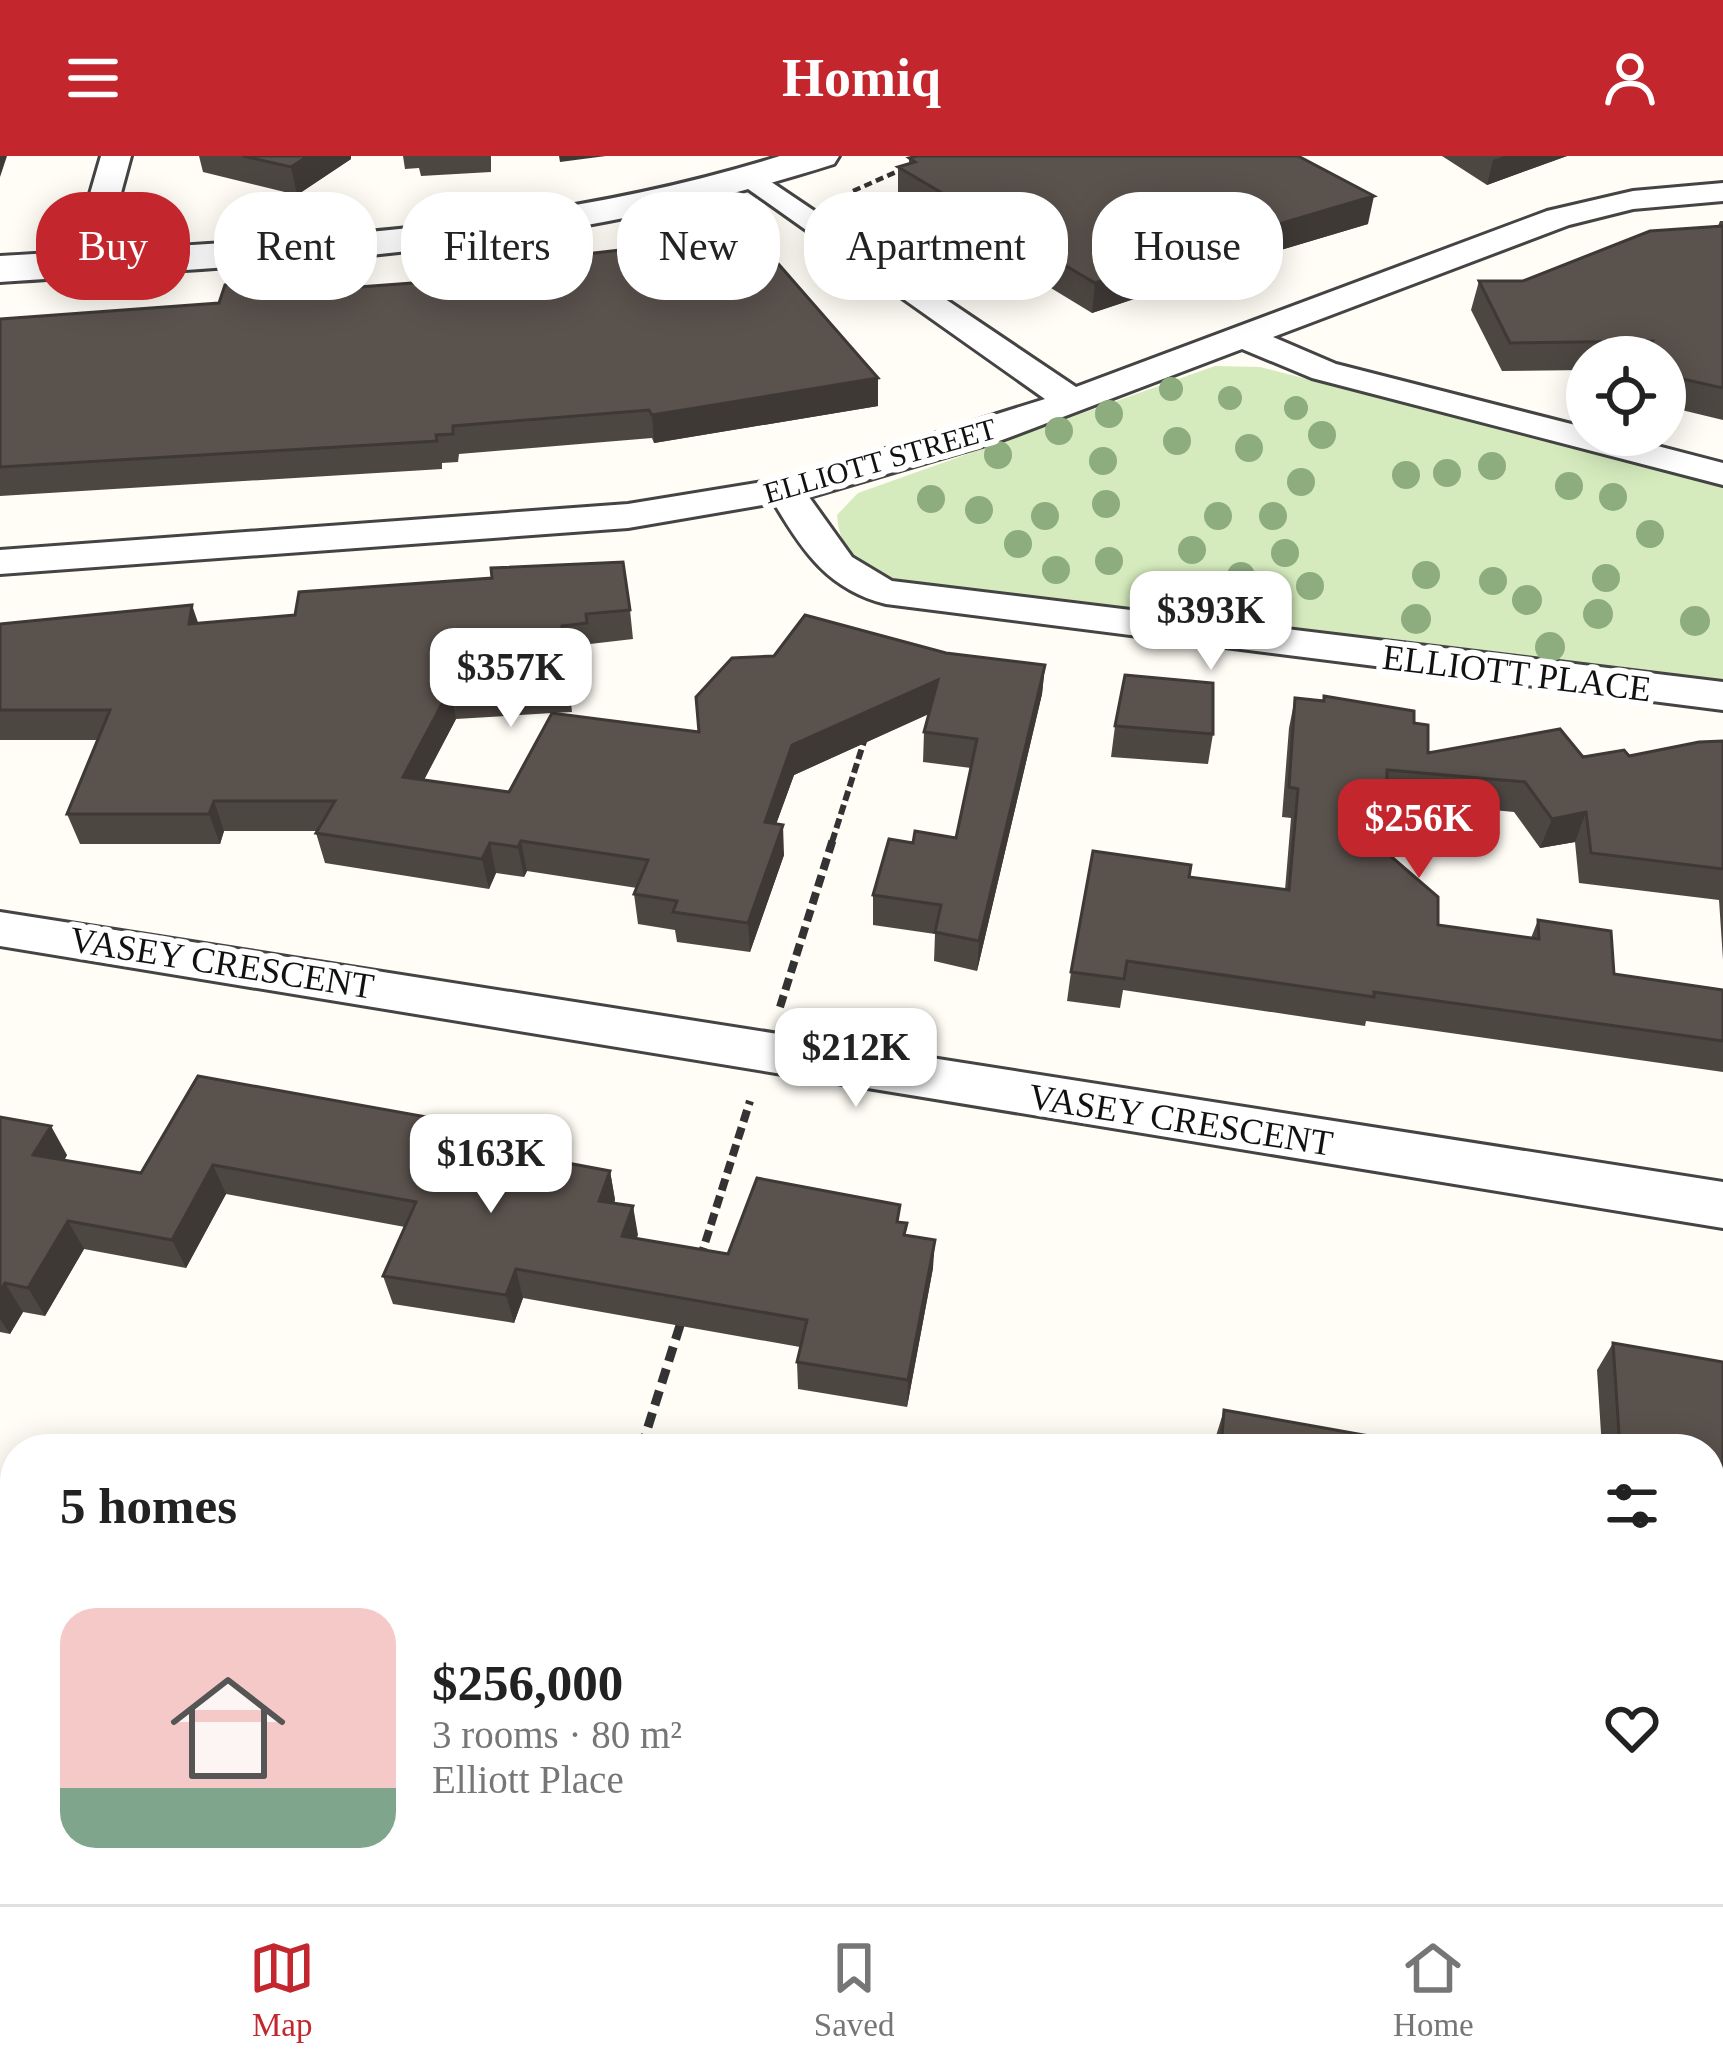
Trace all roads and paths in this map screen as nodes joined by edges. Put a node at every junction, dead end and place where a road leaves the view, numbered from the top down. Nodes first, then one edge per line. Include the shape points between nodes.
1 (116, 156) edge
2 (820, 156) edge
3 (752, 178) junction
4 (106, 192) edge
5 (1723, 192) edge
6 (190, 255) edge
7 (36, 266) edge
8 (0, 269) edge
9 (1241, 336) junction
10 (1072, 401) junction
11 (1723, 474) edge
12 (786, 491) junction
13 (0, 562) edge
14 (1723, 696) edge
15 (867, 733) edge
16 (0, 928) edge
17 (766, 1051) junction
18 (1723, 1205) edge
19 (696, 1272) edge
20 (682, 1316) edge
21 (645, 1434) edge

1 - 4 street
2 - 3 street
3 - 6 street via 616,212 473,235
3 - 10 street
5 - 9 street, ELLIOTT STREET via 1570,214
7 - 8 street
9 - 10 street, ELLIOTT STREET
9 - 11 street via 1324,370
10 - 12 street, ELLIOTT STREET
12 - 13 street, ELLIOTT STREET via 628,516
12 - 14 street, ELLIOTT PLACE via 831,562 886,592
15 - 17 path
16 - 17 street, VASEY CRESCENT
17 - 18 street, VASEY CRESCENT
17 - 19 path
20 - 21 path

